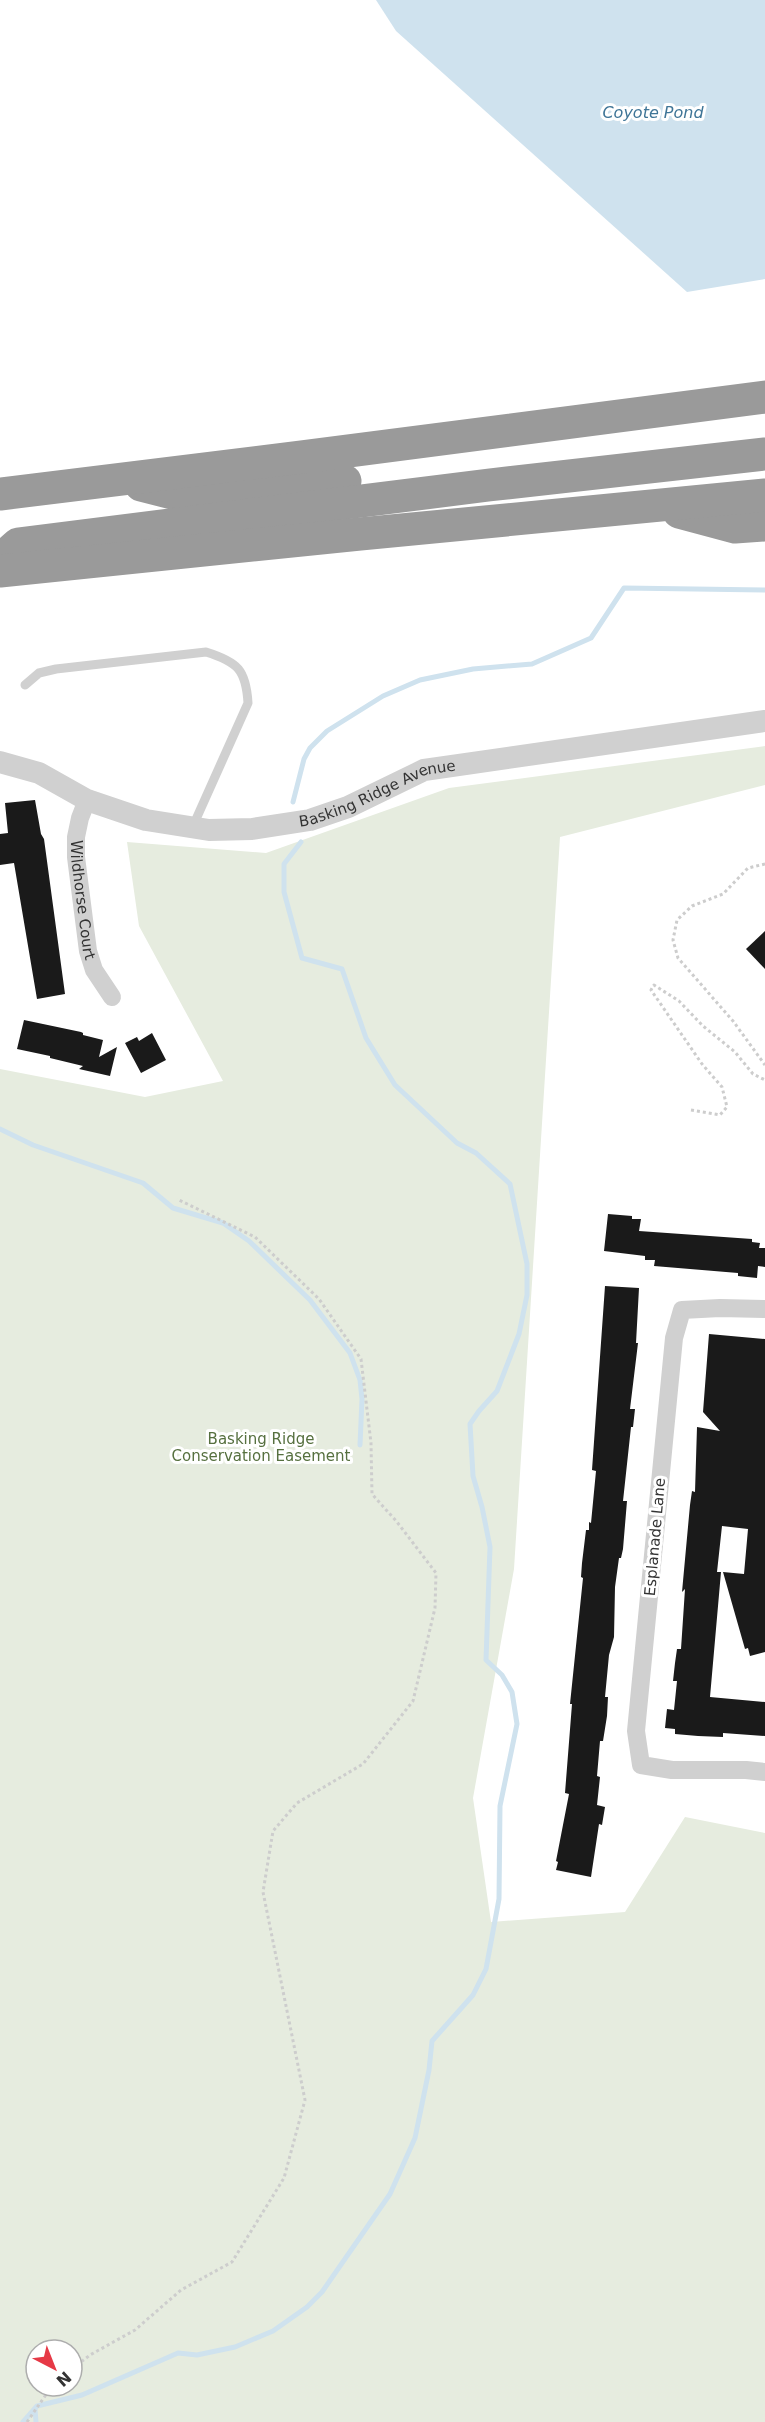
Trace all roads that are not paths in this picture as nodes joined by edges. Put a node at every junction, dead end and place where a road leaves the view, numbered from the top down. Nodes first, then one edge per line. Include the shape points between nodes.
1 (765, 397) edge
2 (765, 437) edge
3 (765, 454) edge
4 (122, 480) junction
5 (0, 494) edge
6 (765, 495) edge
7 (661, 507) junction
8 (765, 525) edge
9 (0, 560) edge
10 (0, 572) edge
11 (25, 685) dead end
12 (765, 721) edge
13 (0, 762) edge
14 (87, 800) junction
15 (192, 829) junction
16 (112, 997) dead end
17 (765, 1309) edge
18 (765, 1773) edge

1 - 4 highway
2 - 4 highway via 188,496
3 - 9 highway via 18,544
4 - 5 highway
6 - 7 highway
7 - 8 highway via 735,527
7 - 10 highway
11 - 15 lane via 39,673 56,669 206,652 226,658 240,670 247,682 248,703
12 - 15 street, Basking Ridge Avenue via 424,771 348,807 310,820 252,829
13 - 14 street, Basking Ridge Avenue via 39,773
14 - 15 street, Basking Ridge Avenue via 146,820
14 - 16 street, Wildhorse Court via 76,837 86,939 94,970
17 - 18 street, Esplanade Lane via 682,1311 674,1338 636,1731 641,1764 672,1770

